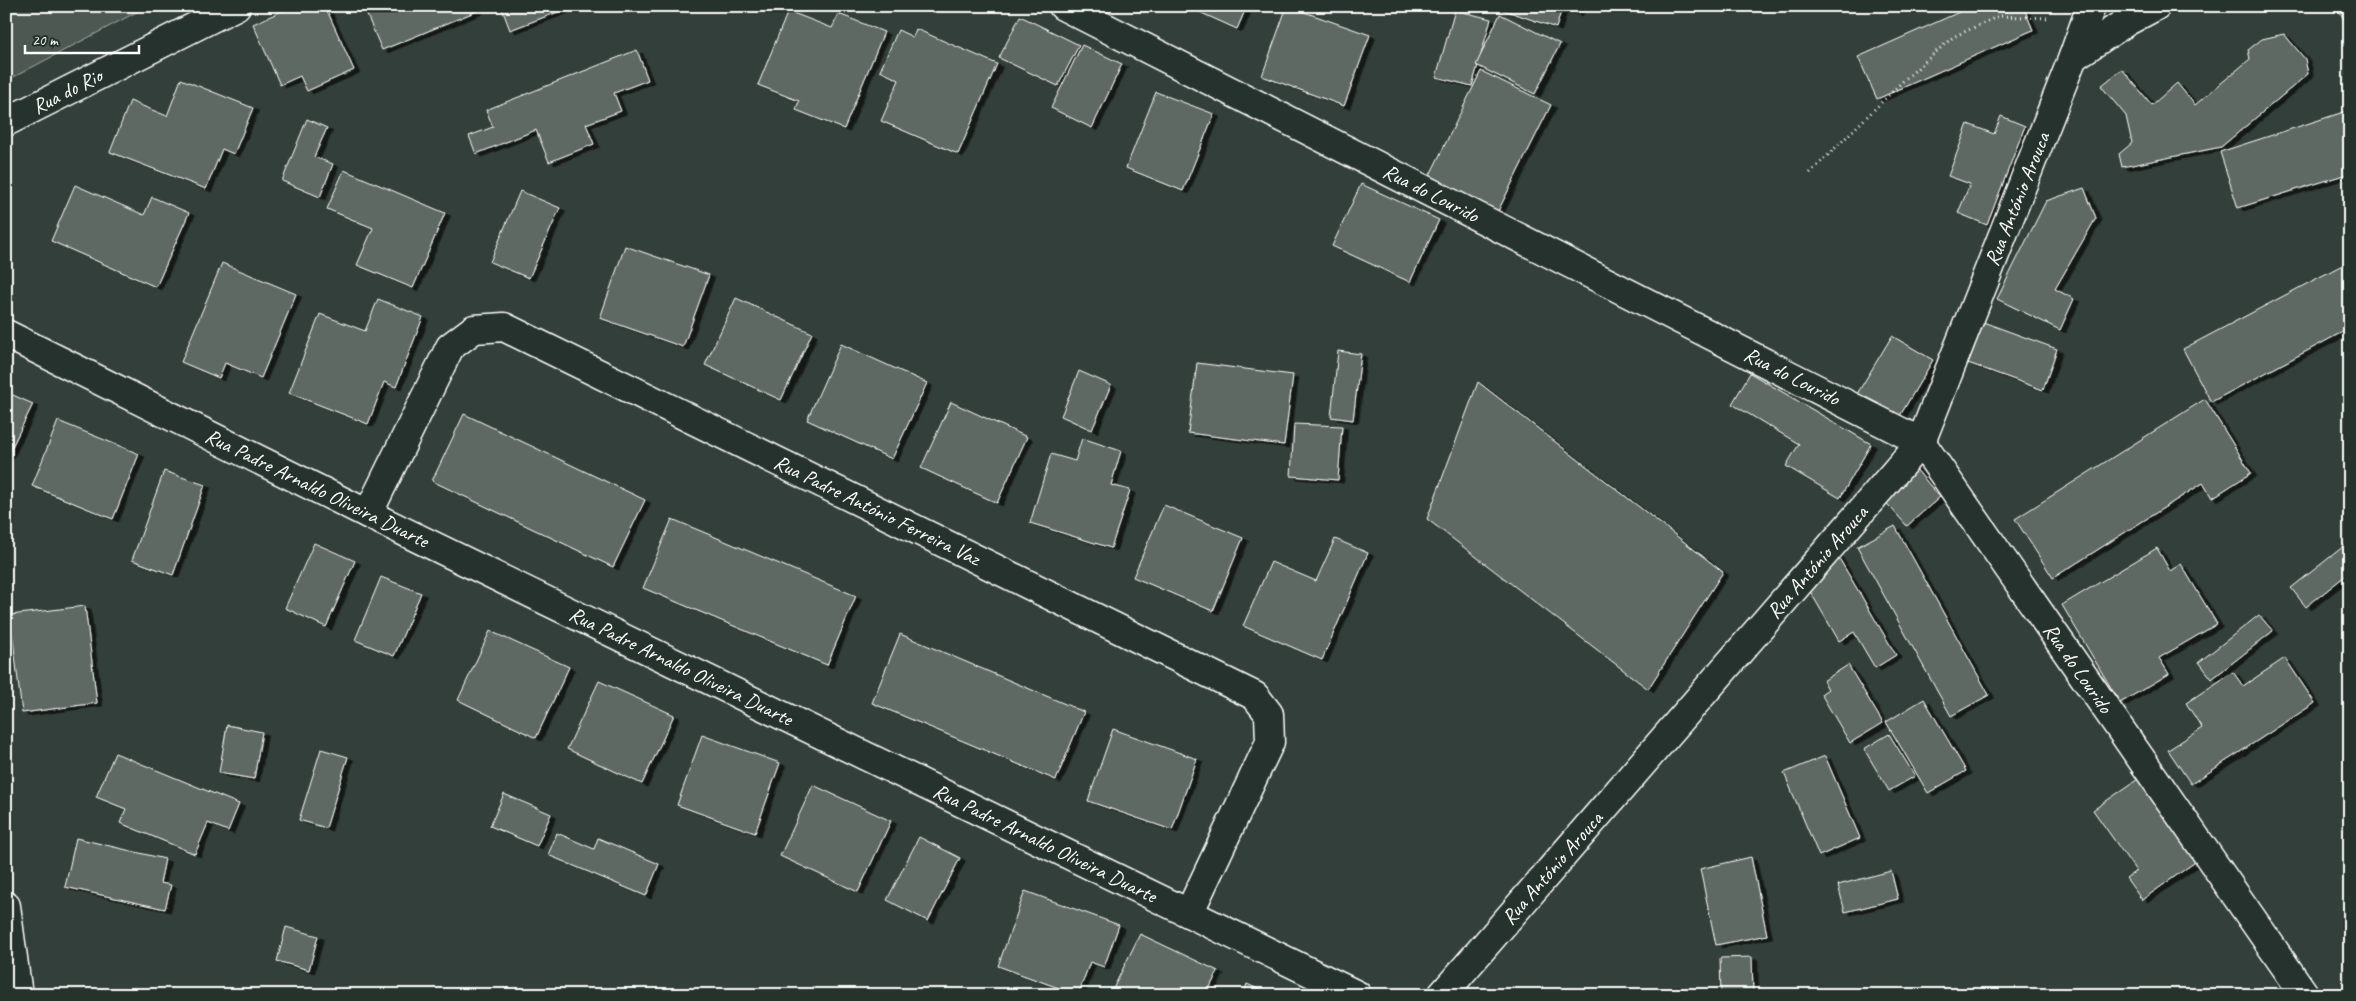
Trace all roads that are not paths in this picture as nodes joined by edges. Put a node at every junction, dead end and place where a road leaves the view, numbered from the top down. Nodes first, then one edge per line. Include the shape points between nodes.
1 (236, 6) edge
2 (1063, 6) edge
3 (2156, 6) edge
4 (2088, 14) edge
5 (2073, 57) junction
6 (6, 122) edge
7 (6, 334) edge
8 (1921, 442) junction
9 (368, 514) junction
10 (6, 906) edge
11 (1189, 913) junction
12 (18, 995) edge
13 (1357, 995) edge
14 (1442, 995) edge
15 (2304, 995) edge

1 - 6 street, Rua do Rio
2 - 8 street, Rua do Lourido
3 - 5 street
4 - 5 street, Rua António Arouca
5 - 8 street, Rua António Arouca
7 - 9 street, Rua Padre Arnaldo Oliveira Duarte
8 - 14 street, Rua António Arouca
8 - 15 street, Rua do Lourido
9 - 11 street, Rua Padre Arnaldo Oliveira Duarte
9 - 11 street, Rua Padre António Ferreira Vaz via 450,348 474,328 504,327 1255,696 1269,714 1270,742
10 - 12 street
11 - 13 street, Rua Padre Arnaldo Oliveira Duarte

